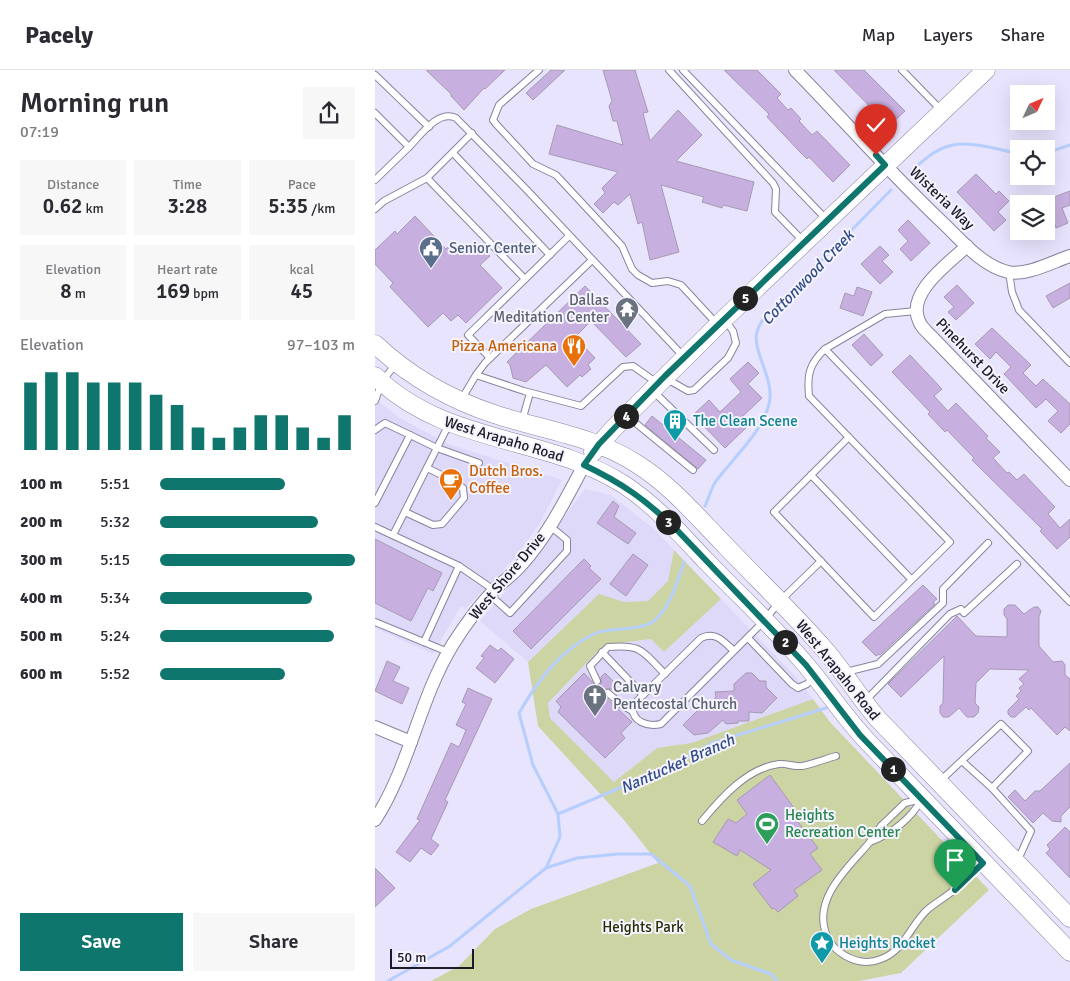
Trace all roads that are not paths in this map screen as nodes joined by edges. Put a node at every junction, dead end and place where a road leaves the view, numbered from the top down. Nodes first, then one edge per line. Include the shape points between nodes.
1 (539, 70) edge
2 (669, 70) edge
3 (683, 70) edge
4 (795, 70) edge
5 (902, 70) edge
6 (986, 70) edge
7 (375, 75) edge
8 (943, 112) junction
9 (375, 113) edge
10 (429, 127) junction
11 (472, 133) junction
12 (409, 146) junction
13 (453, 153) junction
14 (885, 165) junction
15 (427, 178) junction
16 (375, 180) edge
17 (375, 210) edge
18 (827, 220) junction
19 (569, 236) junction
20 (804, 242) junction
21 (967, 246) junction
22 (551, 254) junction
23 (1070, 256) edge
24 (592, 260) junction
25 (1009, 272) junction
26 (525, 279) junction
27 (916, 311) junction
28 (721, 322) junction
29 (375, 344) edge
30 (825, 350) junction
31 (490, 358) junction
32 (685, 358) junction
33 (1070, 363) edge
34 (396, 364) junction
35 (476, 375) junction
36 (377, 381) edge
37 (658, 383) junction
38 (530, 392) junction
39 (375, 401) edge
40 (460, 402) junction
41 (626, 416) junction
42 (522, 422) junction
43 (449, 424) junction
44 (375, 429) edge
45 (410, 435) junction
46 (849, 437) junction
47 (599, 444) junction
48 (437, 448) junction
49 (714, 450) dead end
50 (479, 463) dead end
51 (584, 465) junction
52 (427, 468) junction
53 (693, 470) dead end
54 (811, 475) junction
55 (1070, 480) edge
56 (375, 503) edge
57 (405, 512) junction
58 (549, 526) junction
59 (375, 527) edge
60 (393, 535) junction
61 (988, 543) dead end
62 (821, 561) junction
63 (1017, 564) dead end
64 (459, 566) junction
65 (911, 579) junction
66 (492, 593) junction
67 (780, 601) junction
68 (1070, 602) edge
69 (764, 621) junction
70 (375, 622) edge
71 (748, 638) junction
72 (424, 642) junction
73 (734, 651) junction
74 (448, 652) junction
75 (602, 652) junction
76 (842, 673) junction
77 (665, 674) junction
78 (815, 676) junction
79 (597, 681) dead end
80 (608, 693) dead end
81 (643, 695) junction
82 (863, 703) junction
83 (632, 711) junction
84 (375, 727) edge
85 (411, 742) junction
86 (836, 756) dead end
87 (962, 761) junction
88 (939, 782) junction
89 (992, 788) junction
90 (922, 798) junction
91 (375, 820) edge
92 (702, 821) dead end
93 (871, 842) junction
94 (983, 863) junction
95 (1016, 863) junction
96 (1070, 918) edge
97 (1070, 952) edge

1 - 28 lane via 499,105 493,120 533,164 556,174 622,246 638,275 652,283 668,281 681,285
2 - 20 lane via 773,182 776,189 775,212
3 - 18 lane
4 - 14 street, Wisteria Way
5 - 8 lane
6 - 8 main road, West Shore Drive
7 - 10 lane
8 - 14 main road, West Shore Drive
9 - 12 lane
10 - 11 lane via 440,118 452,116
10 - 12 lane
11 - 13 lane
11 - 19 lane
12 - 16 lane
13 - 15 lane
13 - 22 lane
14 - 18 main road, West Shore Drive
14 - 21 street, Wisteria Way
15 - 17 lane via 384,201
15 - 26 lane
18 - 20 main road, West Shore Drive
19 - 22 lane
19 - 24 lane
20 - 28 main road, West Shore Drive
21 - 25 street, Wisteria Way via 989,264
21 - 27 street via 920,294
22 - 26 lane
23 - 25 street via 1025,271
24 - 31 lane
24 - 32 lane
25 - 33 lane via 1019,310
26 - 31 lane via 468,335
27 - 30 lane via 885,314
27 - 55 street, Pinehurst Drive via 918,320 931,336
28 - 32 main road, West Shore Drive
28 - 37 lane via 733,332 736,343 728,358 694,390
29 - 34 main road, West Arapaho Road
30 - 46 lane via 817,357 807,376 809,396
30 - 68 lane
31 - 35 lane
32 - 37 main road, West Shore Drive
34 - 36 lane
34 - 40 main road, West Arapaho Road via 421,382
35 - 38 lane
35 - 40 lane
36 - 39 lane
36 - 43 main road, West Arapaho Road
37 - 38 lane via 633,366 623,367 581,406
37 - 41 main road, West Shore Drive
37 - 49 lane
38 - 42 lane
40 - 42 main road, West Arapaho Road
41 - 47 main road, West Shore Drive
41 - 53 lane
42 - 47 main road, West Arapaho Road
43 - 48 lane
43 - 51 main road, West Arapaho Road
44 - 45 lane via 385,423
45 - 48 lane
45 - 56 lane
46 - 54 lane
46 - 65 lane via 950,542
47 - 51 main road, West Shore Drive
47 - 67 main road, West Arapaho Road via 637,463 682,500
48 - 50 lane
48 - 52 lane
51 - 58 street, West Shore Drive
51 - 69 main road, West Arapaho Road via 624,485 654,508
52 - 57 lane
52 - 57 lane via 463,488 465,498 443,524 433,525
54 - 62 lane via 774,512
54 - 65 lane
57 - 60 lane
58 - 66 street, West Shore Drive via 521,565
58 - 66 lane via 567,540 567,551 547,575 510,613
59 - 60 lane
60 - 64 lane
61 - 76 lane via 943,589 943,603 878,664
62 - 65 lane via 874,617
62 - 67 lane
63 - 82 lane via 965,613 961,609 950,614
64 - 66 lane
64 - 72 lane
66 - 74 street, West Shore Drive
67 - 69 lane
67 - 76 main road, West Arapaho Road
69 - 71 lane
69 - 78 main road, West Arapaho Road
70 - 72 lane
71 - 73 lane
71 - 78 lane via 797,688
72 - 74 lane
73 - 77 lane via 717,636 707,635
73 - 83 lane via 661,724 647,725
74 - 85 street, West Shore Drive
75 - 77 lane via 608,647 634,646
75 - 79 lane via 590,666
75 - 81 lane
76 - 82 main road, West Arapaho Road
77 - 81 lane
78 - 90 main road, West Arapaho Road via 847,720
80 - 83 lane
81 - 83 lane
82 - 88 main road, West Arapaho Road
84 - 85 street
85 - 91 street, West Shore Drive via 394,786
86 - 92 lane via 801,766 781,764 763,768 733,788
87 - 88 lane
87 - 89 lane
87 - 89 lane via 1001,724 1028,751
88 - 90 main road
88 - 95 main road, West Arapaho Road
89 - 95 lane via 1031,830
90 - 93 lane via 914,814 888,835
90 - 93 lane via 905,803 881,826
90 - 94 main road, West Arapaho Road
93 - 94 lane via 833,886 823,914 823,928 829,941 845,956 865,962 892,954 927,911
94 - 97 main road, West Arapaho Road
95 - 96 main road, West Arapaho Road

